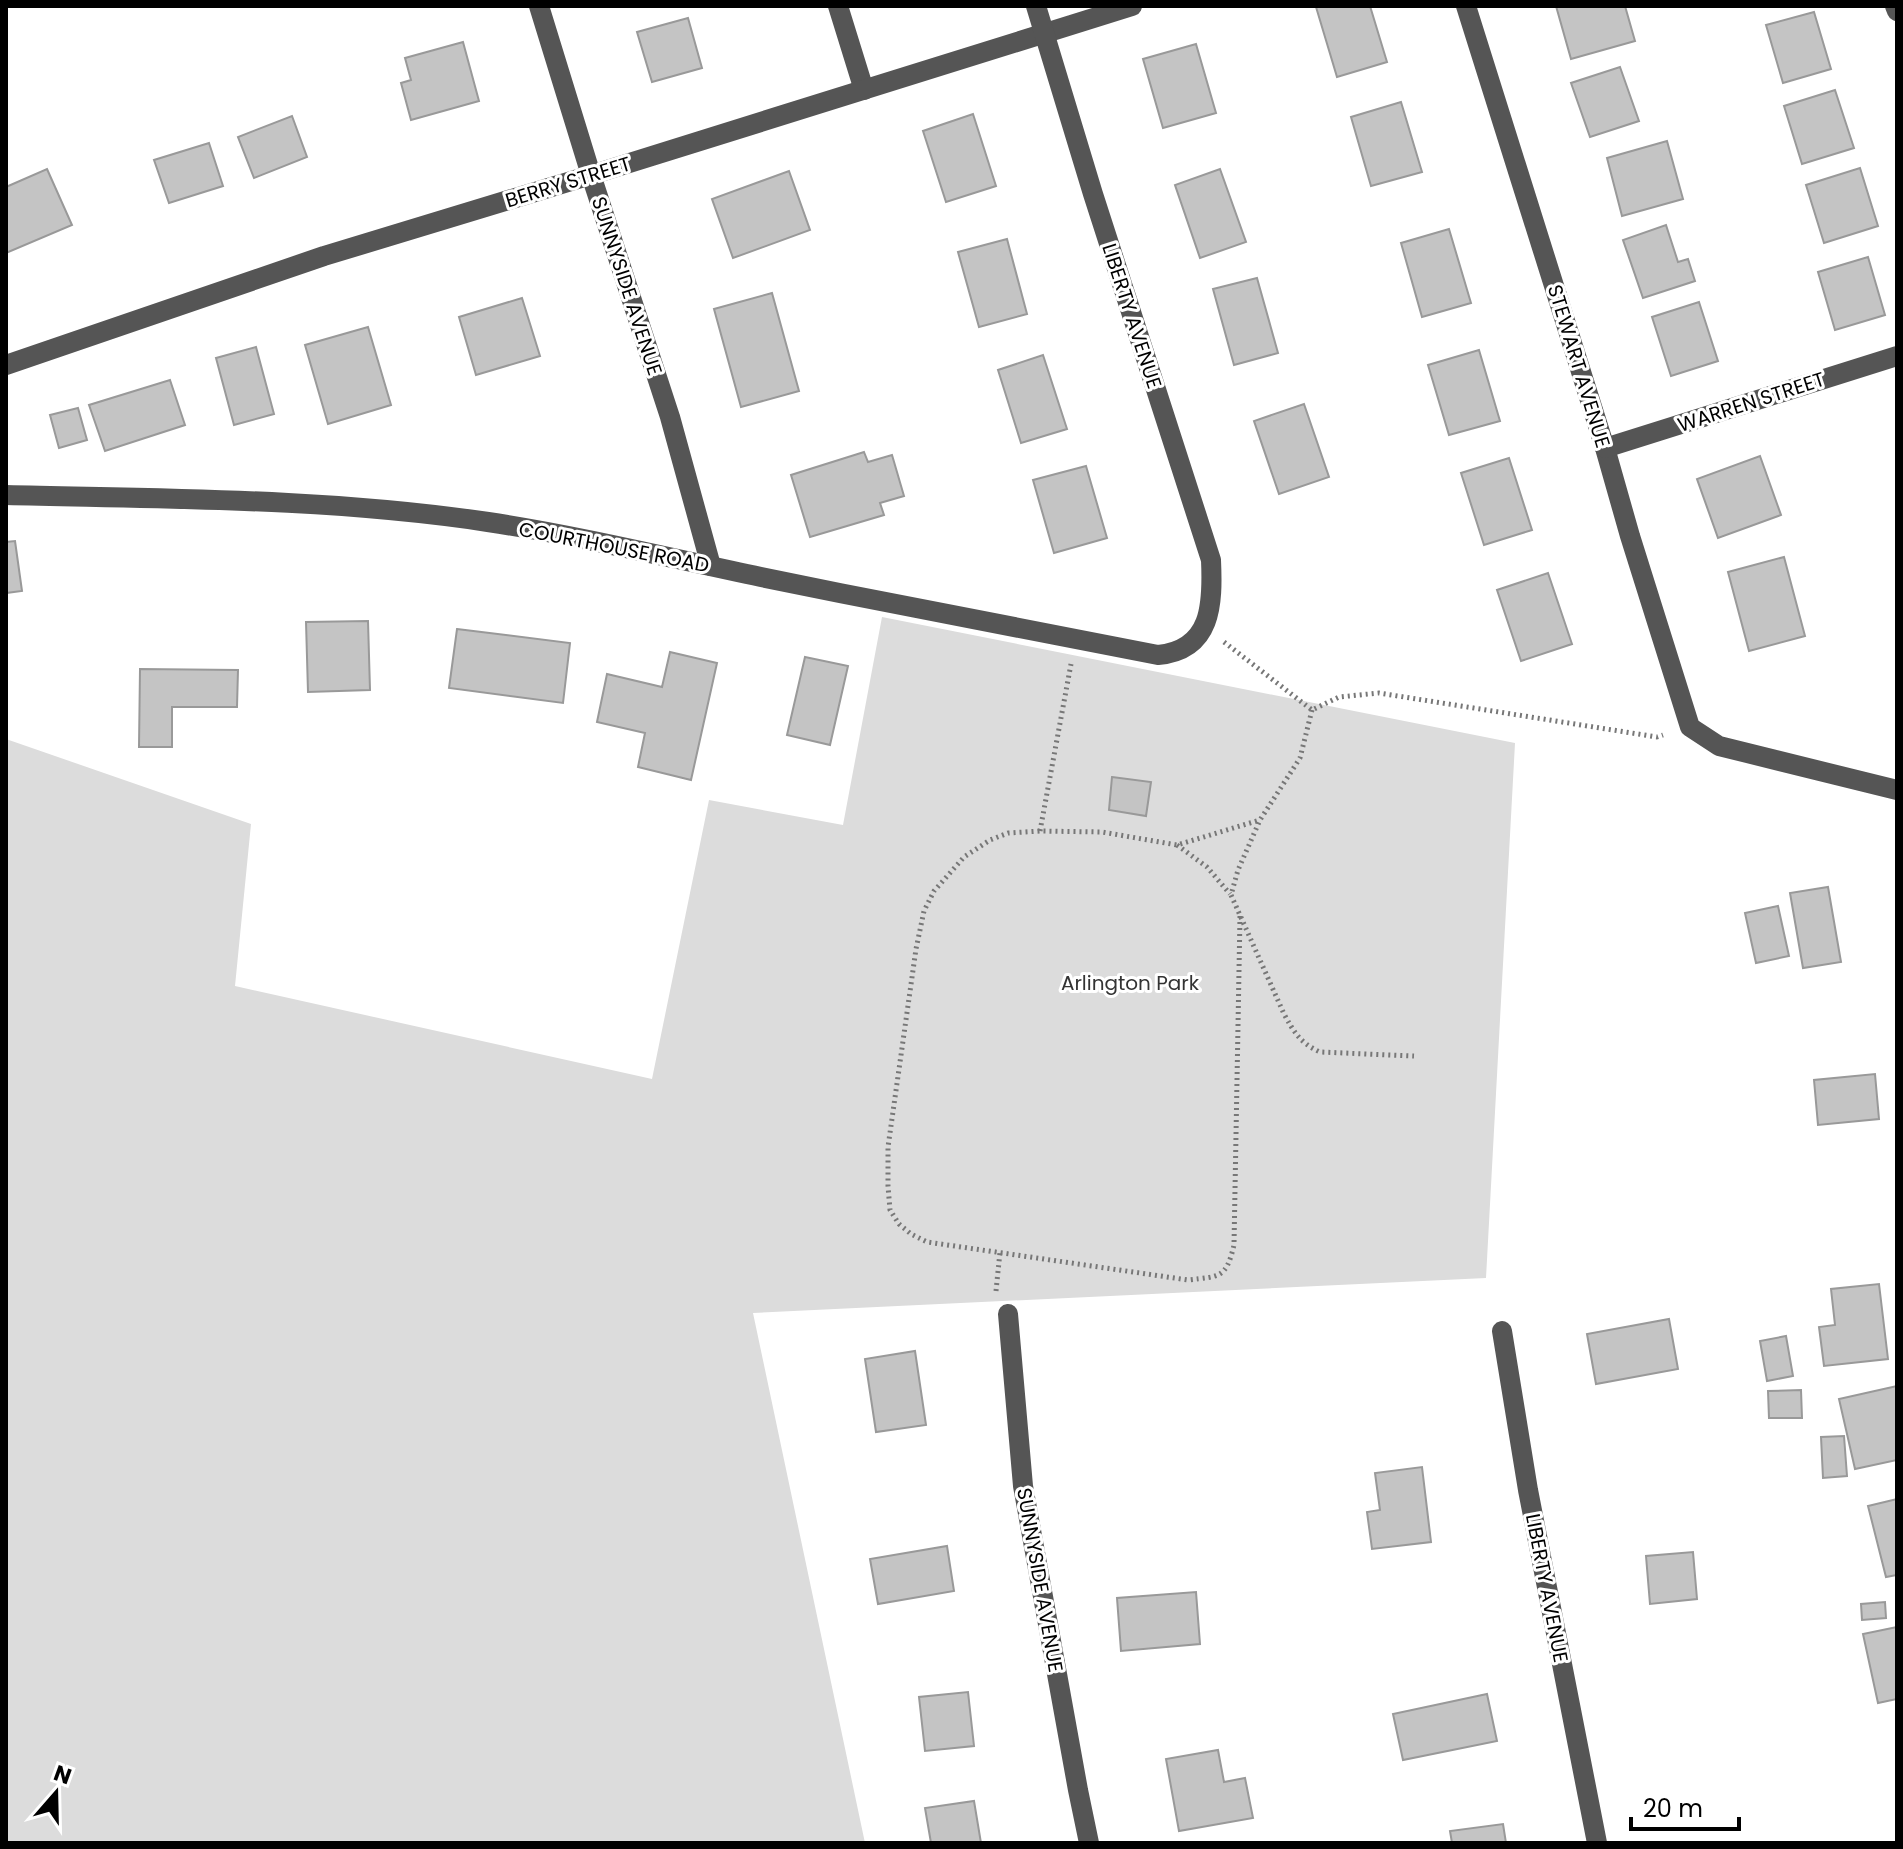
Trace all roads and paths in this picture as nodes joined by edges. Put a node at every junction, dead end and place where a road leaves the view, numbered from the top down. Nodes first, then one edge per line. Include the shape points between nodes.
1 (539, 6) edge
2 (838, 6) edge
3 (1036, 6) edge
4 (1132, 6) edge
5 (1466, 6) edge
6 (1044, 33) junction
7 (864, 90) junction
8 (591, 175) junction
9 (1897, 356) edge
10 (6, 365) edge
11 (1605, 448) junction
12 (6, 495) edge
13 (711, 566) junction
14 (1204, 627) junction
15 (1076, 640) junction
16 (1312, 710) junction
17 (1690, 727) junction
18 (1897, 790) edge
19 (1260, 820) junction
20 (1040, 831) junction
21 (1177, 845) junction
22 (1231, 895) junction
23 (1240, 916) junction
24 (1414, 1056) dead end
25 (1008, 1314) dead end
26 (1502, 1331) dead end
27 (1089, 1843) edge
28 (1597, 1843) edge

1 - 8 street, SUNNYSIDE AVENUE
2 - 7 street
3 - 6 street, LIBERTY AVENUE
4 - 6 street, BERRY STREET
5 - 11 street, STEWART AVENUE
6 - 7 street, BERRY STREET
6 - 14 street, LIBERTY AVENUE via 1211,560 1213,597
7 - 8 street, BERRY STREET
8 - 10 street, BERRY STREET via 324,256
8 - 13 street, SUNNYSIDE AVENUE via 670,417
9 - 11 street, WARREN STREET
11 - 17 street, STEWART AVENUE
12 - 13 street, COURTHOUSE ROAD via 378,510 488,522
13 - 15 street, COURTHOUSE ROAD
14 - 15 street, COURTHOUSE ROAD via 1191,645 1174,654
14 - 16 path
15 - 20 path
16 - 17 path via 1339,697 1379,693 1657,737
16 - 19 path via 1300,758
17 - 18 street via 1719,746
19 - 21 path
19 - 22 path
20 - 21 path via 1102,832
20 - 23 path via 1008,833 964,857 924,911 888,1147 888,1186 890,1210 899,1224 927,1242 1188,1280 1217,1276 1229,1266 1234,1245
21 - 22 path via 1207,867
22 - 23 path
23 - 24 path via 1284,1014 1306,1046 1320,1052
25 - 27 street, SUNNYSIDE AVENUE via 1023,1486
26 - 28 street, LIBERTY AVENUE

